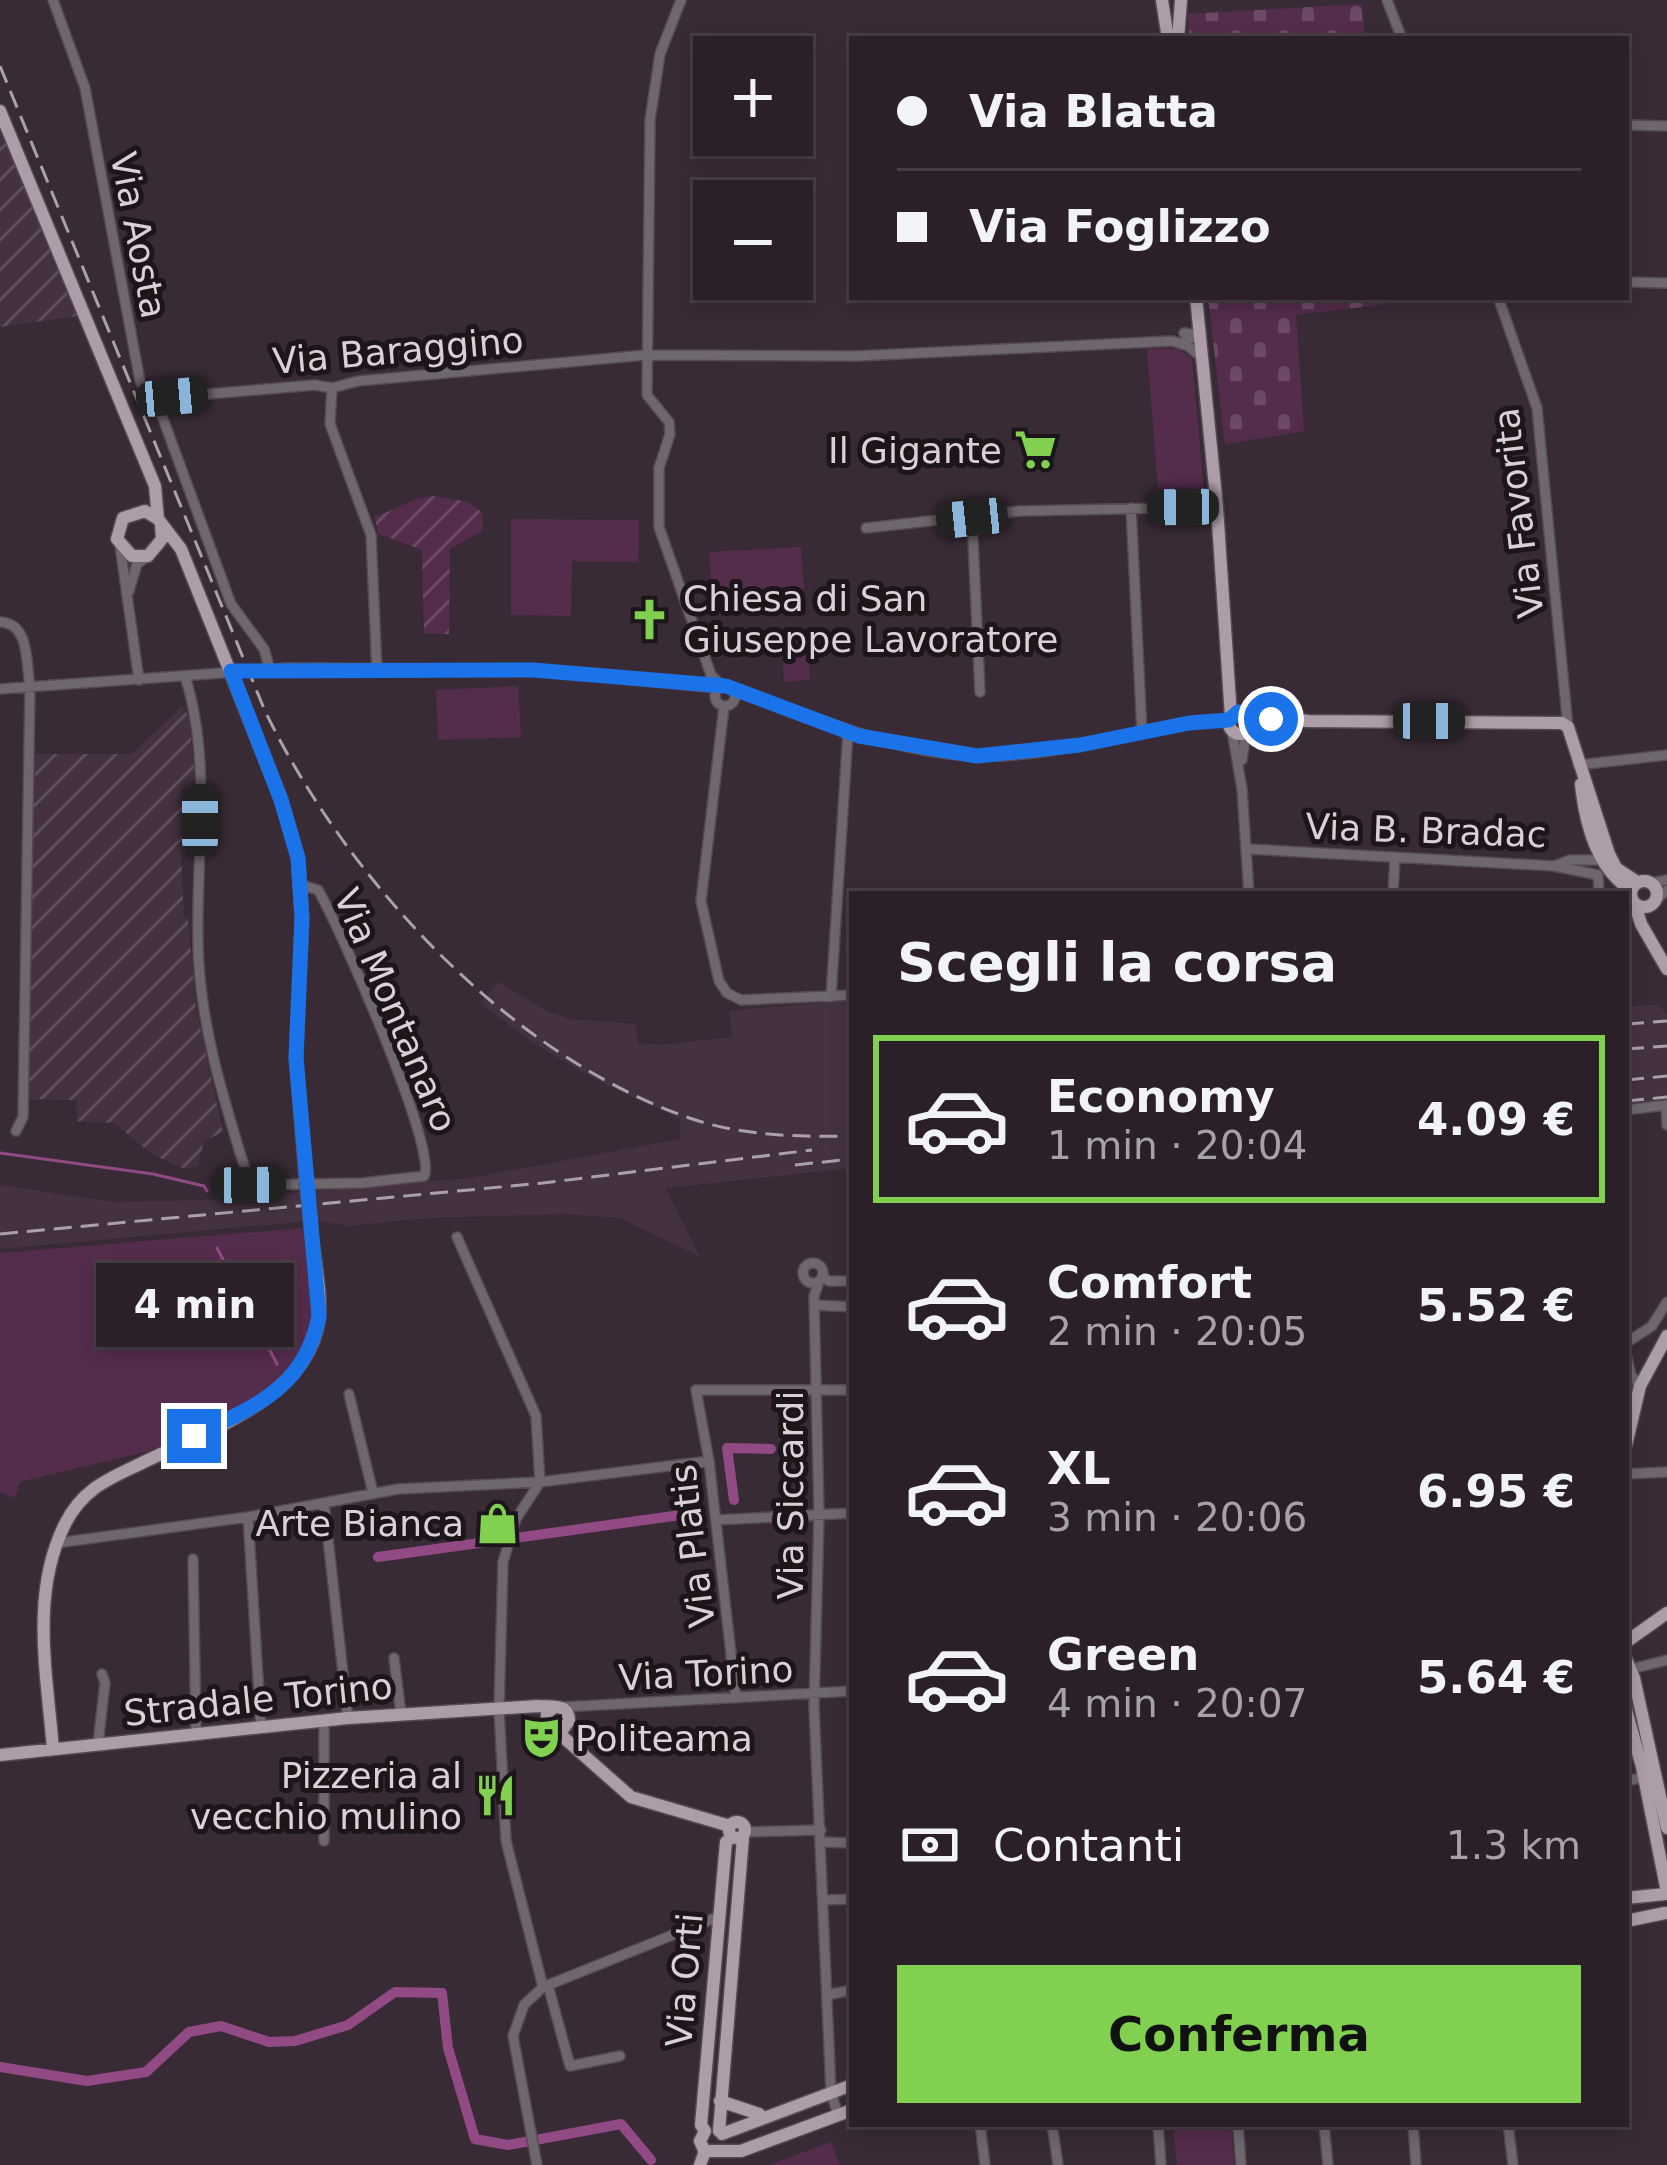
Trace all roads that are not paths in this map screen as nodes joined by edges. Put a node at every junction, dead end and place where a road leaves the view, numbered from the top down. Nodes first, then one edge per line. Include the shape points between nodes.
1 (52, 0) edge
2 (681, 0) edge
3 (1162, 0) edge
4 (1181, 0) edge
5 (1387, 0) edge
6 (1168, 36) edge
7 (1178, 36) edge
8 (1401, 36) edge
9 (0, 111) edge
10 (1629, 125) edge
11 (1667, 126) edge
12 (1629, 282) edge
13 (1667, 283) edge
14 (1196, 300) edge
15 (1499, 300) edge
16 (1184, 338) junction
17 (646, 355) junction
18 (332, 388) junction
19 (158, 405) junction
20 (148, 473) junction
21 (1217, 506) junction
22 (1131, 508) junction
23 (134, 512) junction
24 (972, 518) junction
25 (159, 522) junction
26 (866, 529) dead end
27 (120, 546) junction
28 (152, 553) junction
29 (185, 562) junction
30 (128, 608) junction
31 (0, 622) edge
32 (270, 670) junction
33 (231, 671) junction
34 (377, 672) junction
35 (185, 676) junction
36 (139, 680) junction
37 (687, 684) junction
38 (30, 687) junction
39 (0, 688) edge
40 (724, 688) junction
41 (980, 692) dead end
42 (720, 704) junction
43 (1240, 723) junction
44 (1568, 727) junction
45 (848, 732) junction
46 (1142, 733) junction
47 (1667, 755) edge
48 (1579, 768) junction
49 (1248, 849) junction
50 (1395, 857) junction
51 (1602, 860) junction
52 (1554, 866) junction
53 (1667, 880) edge
54 (302, 885) junction
55 (1667, 890) edge
56 (1249, 891) edge
57 (1393, 891) edge
58 (1599, 891) edge
59 (1643, 895) junction
60 (1667, 969) edge
61 (849, 995) edge
62 (831, 997) junction
63 (1666, 1106) edge
64 (1629, 1110) edge
65 (1667, 1125) edge
66 (16, 1131) dead end
67 (458, 1237) dead end
68 (849, 1281) edge
69 (814, 1300) junction
70 (1667, 1302) edge
71 (849, 1306) edge
72 (1667, 1336) edge
73 (1629, 1341) edge
74 (1629, 1370) edge
75 (1640, 1386) junction
76 (816, 1388) junction
77 (849, 1390) edge
78 (349, 1394) dead end
79 (1629, 1432) edge
80 (710, 1460) junction
81 (1667, 1472) edge
82 (1629, 1474) edge
83 (540, 1482) junction
84 (373, 1493) junction
85 (324, 1502) junction
86 (849, 1513) edge
87 (819, 1515) junction
88 (248, 1517) junction
89 (716, 1520) junction
90 (57, 1543) junction
91 (193, 1559) dead end
92 (1667, 1612) edge
93 (1629, 1643) edge
94 (394, 1658) dead end
95 (1667, 1660) edge
96 (1629, 1662) edge
97 (1629, 1666) edge
98 (102, 1674) dead end
99 (849, 1691) edge
100 (817, 1694) junction
101 (736, 1698) junction
102 (558, 1707) junction
103 (523, 1708) junction
104 (499, 1709) junction
105 (401, 1714) junction
106 (349, 1718) junction
107 (324, 1720) junction
108 (1629, 1721) edge
109 (556, 1726) junction
110 (261, 1727) junction
111 (196, 1734) junction
112 (98, 1744) junction
113 (53, 1749) junction
114 (0, 1755) edge
115 (1645, 1777) junction
116 (1629, 1780) edge
117 (1663, 1792) edge
118 (1667, 1828) edge
119 (821, 1830) junction
120 (738, 1833) junction
121 (325, 1841) dead end
122 (821, 1842) junction
123 (849, 1843) edge
124 (1666, 1893) edge
125 (1629, 1898) edge
126 (849, 1899) edge
127 (824, 1900) junction
128 (1666, 1914) edge
129 (720, 1916) junction
130 (1629, 1920) edge
131 (545, 1986) junction
132 (849, 1991) edge
133 (827, 1995) junction
134 (620, 2056) dead end
135 (849, 2086) edge
136 (830, 2092) junction
137 (720, 2101) junction
138 (845, 2112) edge
139 (766, 2114) junction
140 (980, 2127) edge
141 (1052, 2127) edge
142 (1158, 2127) edge
143 (1238, 2127) edge
144 (1324, 2127) edge
145 (1413, 2127) edge
146 (1508, 2127) edge
147 (715, 2132) junction
148 (710, 2154) edge
149 (537, 2165) edge
150 (700, 2165) edge
151 (985, 2165) edge
152 (1058, 2165) edge
153 (1161, 2165) edge
154 (1241, 2165) edge
155 (1328, 2165) edge
156 (1417, 2165) edge
157 (1513, 2165) edge

1 - 19 street, Via Aosta via 85,88 140,381
2 - 17 street via 660,54 650,120
3 - 6 main road
4 - 7 main road
5 - 8 street
9 - 20 main road, Via Montanaro
10 - 11 street
12 - 13 street
14 - 16 main road via 1198,318
15 - 44 street, Via Favorita via 1537,408
16 - 17 street, Via Baraggino via 856,356
16 - 21 main road via 1202,359
17 - 18 street, Via Baraggino
17 - 40 street via 647,395 670,434 659,468 659,527 711,675
18 - 19 street, Via Baraggino via 172,397
18 - 34 street via 330,424 371,536
19 - 32 street, Via Aosta via 231,604
20 - 23 main road via 151,494
20 - 25 main road, Via Montanaro
21 - 22 street
21 - 43 main road via 1230,686
22 - 24 street
22 - 46 street
23 - 25 main road
23 - 27 main road via 119,524
24 - 26 street
24 - 41 street
25 - 28 main road via 162,539
25 - 29 main road, Via Montanaro
27 - 28 main road via 132,556
27 - 30 street
28 - 29 main road via 172,550
28 - 30 street via 133,572
29 - 33 main road, Via Montanaro
30 - 36 street
31 - 38 street via 21,630
32 - 33 street
32 - 34 street
33 - 35 street
33 - 54 main road, Via Montanaro via 286,813
34 - 37 street via 533,670
35 - 36 street
35 - 54 street, Via Montanaro via 199,758 202,1006 250,1185 424,1176 414,1114 353,966 317,890
36 - 38 street
37 - 40 street
37 - 42 street
38 - 39 street
38 - 66 street via 23,1117
40 - 42 street
40 - 42 street via 734,701
40 - 45 street
42 - 62 street via 701,901 719,981 741,1000
43 - 44 main road
43 - 46 street
43 - 49 street
44 - 48 main road
45 - 46 street via 977,756
45 - 62 street
47 - 48 street
48 - 51 main road
48 - 59 main road via 1616,868
49 - 50 street, Via B. Bradac
49 - 56 street
50 - 52 street, Via B. Bradac
50 - 57 street
51 - 52 street, Via B. Bradac
51 - 59 main road
52 - 58 street via 1598,875
53 - 59 street
54 - 90 main road, bridge via 296,1058 319,1316 314,1342 276,1394 108,1477 75,1508
55 - 59 street
59 - 60 main road via 1649,937
61 - 62 street
63 - 64 street
63 - 65 street
67 - 83 street via 536,1416
68 - 69 street, Via Siccardi via 817,1280
69 - 71 street
69 - 76 street, Via Siccardi
70 - 73 street
72 - 75 main road
74 - 75 street
75 - 79 main road
76 - 77 street
76 - 80 street, Via Platis via 697,1390
76 - 87 street, Via Siccardi
78 - 84 street
80 - 83 street
80 - 89 street, Via Platis
81 - 82 street
83 - 84 street
83 - 104 street via 503,1562
84 - 85 street
85 - 88 street
85 - 106 street
86 - 87 street
87 - 89 street
87 - 100 street, Via Siccardi
88 - 90 street
88 - 110 street
89 - 101 street, Via Platis
90 - 113 main road via 43,1592
91 - 111 street
92 - 93 main road
94 - 105 street
95 - 96 street
97 - 117 main road
98 - 112 street
99 - 100 street, Via Torino
100 - 101 street, Via Torino
100 - 119 street, Via Siccardi
101 - 102 street, Via Torino
102 - 103 main road, Stradale Torino
102 - 109 main road via 547,1713
102 - 109 main road via 569,1716
103 - 104 main road, Stradale Torino
103 - 109 main road
104 - 105 main road, Stradale Torino
104 - 131 street via 506,1841
105 - 106 main road, Stradale Torino
106 - 107 main road, Stradale Torino
107 - 110 main road, Stradale Torino
107 - 121 street
108 - 115 main road
109 - 120 main road via 631,1797
110 - 111 main road, Stradale Torino
111 - 112 main road, Stradale Torino
112 - 113 main road, Stradale Torino
113 - 114 main road, Stradale Torino
115 - 116 street
115 - 124 main road
117 - 118 main road
119 - 120 street
119 - 122 street, Via Siccardi
120 - 129 main road, Via Orti via 726,1842
120 - 137 main road, Via Orti
122 - 123 street
122 - 127 street, Via Siccardi
124 - 125 main road
124 - 128 main road
126 - 127 street
127 - 133 street, Via Siccardi
128 - 130 main road
129 - 131 street
129 - 147 main road, Via Orti via 701,2125
131 - 134 street via 570,2066
131 - 149 street via 524,2005 513,2036
132 - 133 street
133 - 136 street, Via Siccardi
135 - 136 main road
136 - 138 street, Via Siccardi
136 - 139 main road
137 - 139 main road
137 - 147 main road, Via Orti
138 - 148 main road via 740,2151
139 - 147 main road
140 - 151 street
141 - 152 street
142 - 153 street
143 - 154 street
144 - 155 street
145 - 156 street
146 - 157 street
147 - 148 main road, Via Orti via 724,2144
147 - 148 main road, Via Orti via 700,2141
148 - 150 main road

